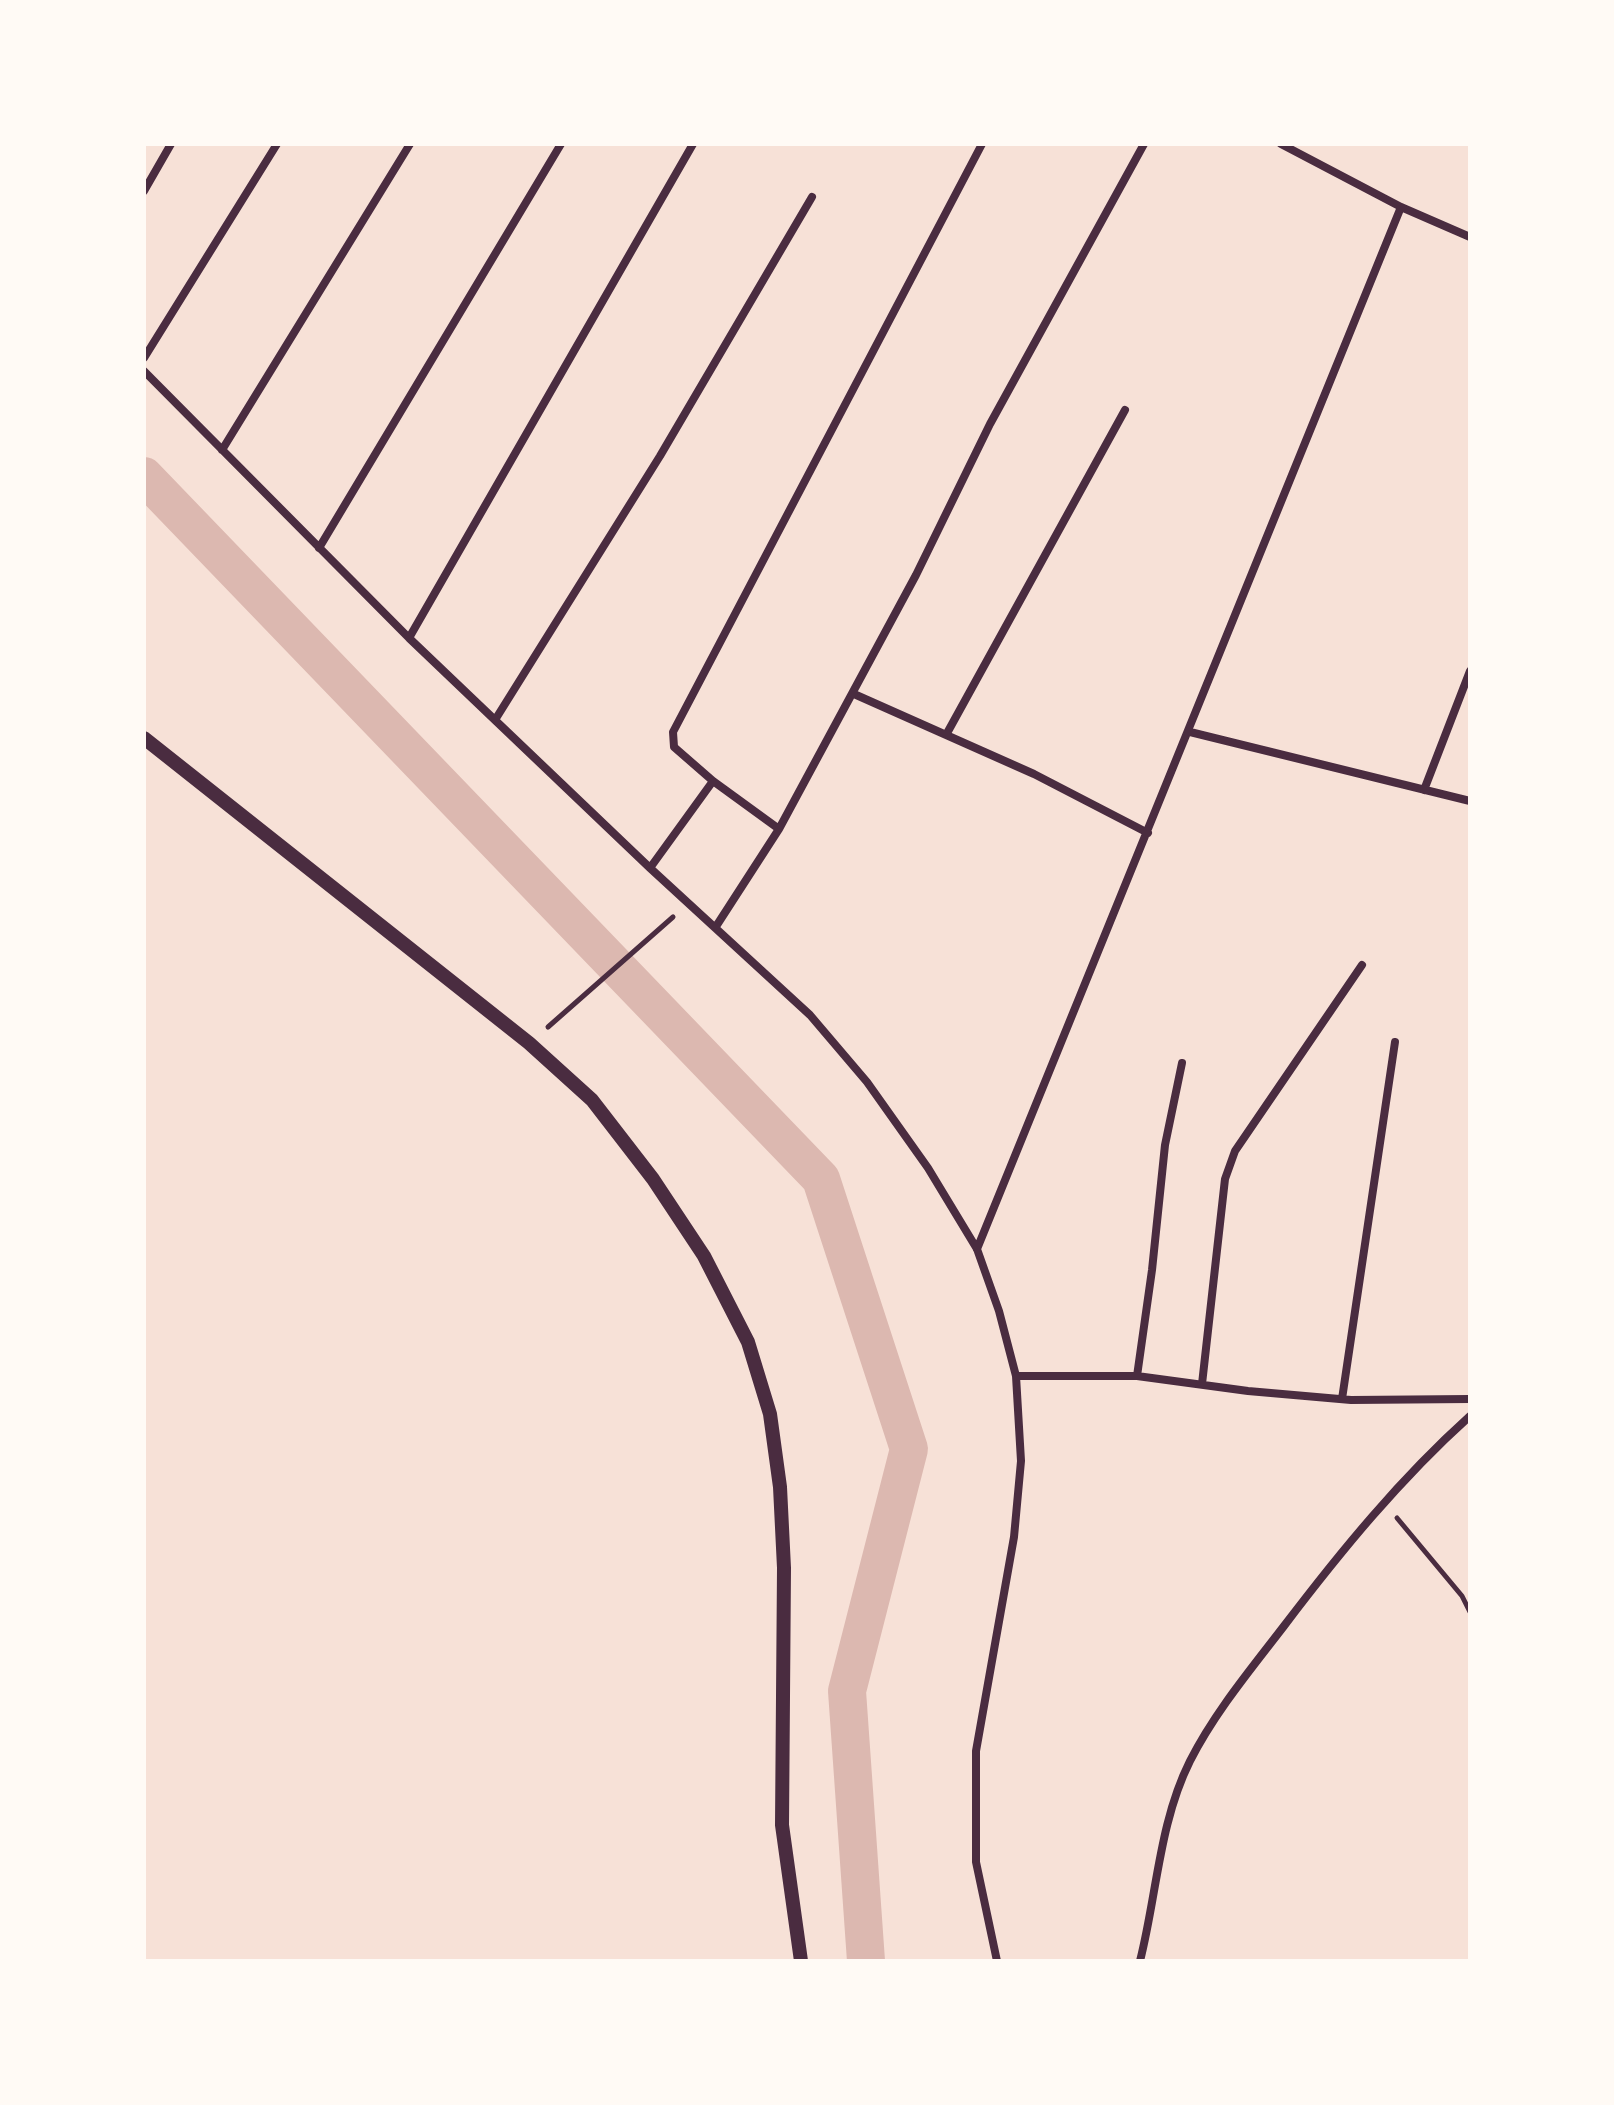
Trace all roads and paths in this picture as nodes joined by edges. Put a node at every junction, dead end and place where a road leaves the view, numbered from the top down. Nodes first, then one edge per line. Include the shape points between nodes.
1 (171, 144) edge
2 (277, 144) edge
3 (410, 144) edge
4 (561, 144) edge
5 (693, 144) edge
6 (982, 144) edge
7 (1144, 144) edge
8 (1281, 144) edge
9 (144, 191) edge
10 (812, 197) dead end
11 (1401, 207) junction
12 (1470, 237) edge
13 (144, 358) edge
14 (144, 371) edge
15 (1125, 410) dead end
16 (222, 450) junction
17 (319, 548) junction
18 (409, 638) junction
19 (1470, 671) edge
20 (854, 694) junction
21 (495, 720) junction
22 (1190, 732) junction
23 (946, 735) junction
24 (144, 738) edge
25 (713, 781) junction
26 (1424, 790) junction
27 (1470, 801) edge
28 (779, 829) junction
29 (1148, 833) junction
30 (650, 868) junction
31 (688, 903) junction
32 (715, 928) junction
33 (1362, 965) dead end
34 (1395, 1042) dead end
35 (529, 1043) junction
36 (1182, 1063) dead end
37 (977, 1249) junction
38 (1016, 1376) junction
39 (1137, 1376) junction
40 (1202, 1384) junction
41 (1342, 1399) junction
42 (1470, 1399) edge
43 (1470, 1416) edge
44 (1384, 1501) junction
45 (1470, 1612) edge
46 (801, 1961) edge
47 (997, 1961) edge
48 (1140, 1961) edge

1 - 9 street
2 - 13 street
3 - 16 street
4 - 17 street
5 - 18 street
6 - 25 street via 673,732 674,747
7 - 20 street via 990,424
8 - 11 street
10 - 21 street via 660,456
11 - 12 street
11 - 22 street
14 - 16 street
15 - 23 street
16 - 17 street
17 - 18 street
18 - 21 street
19 - 26 street
20 - 23 street
20 - 28 street
21 - 30 street
22 - 26 street
22 - 29 street
23 - 29 street
24 - 35 street
25 - 28 street
25 - 30 street
26 - 27 street
28 - 32 street
29 - 37 street
30 - 31 street
31 - 32 street
31 - 35 path
32 - 37 street via 810,1015 867,1082
33 - 40 street via 1235,1151 1225,1179
34 - 41 street
35 - 46 street via 592,1100 704,1256 748,1342 770,1414 784,1568 782,1825
36 - 39 street via 1165,1145
37 - 38 street
38 - 39 street
38 - 47 street via 1021,1461 1014,1537 976,1751 976,1862
39 - 40 street
40 - 41 street
41 - 42 street
43 - 44 street
44 - 45 path
44 - 48 street via 1231,1694 1190,1762 1164,1831

